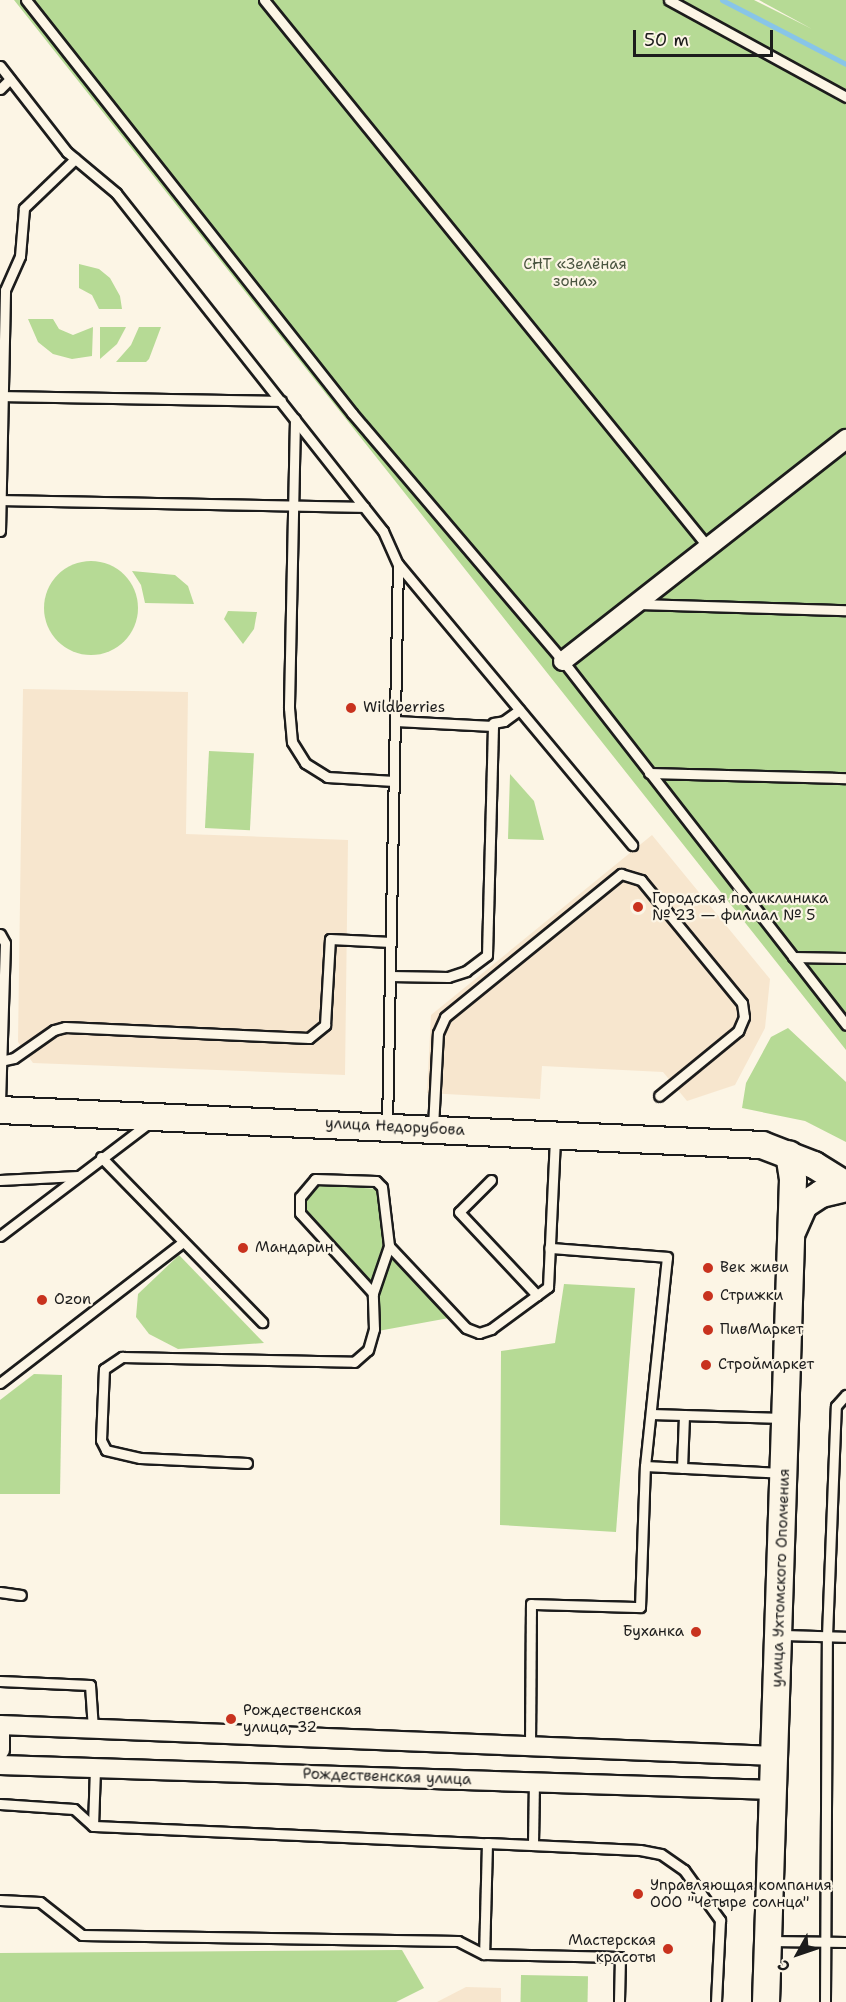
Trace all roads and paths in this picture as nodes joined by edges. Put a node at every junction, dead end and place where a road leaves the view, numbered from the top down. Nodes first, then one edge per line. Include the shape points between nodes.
1 (26, 0) edge
2 (264, 0) edge
3 (669, 0) edge
4 (0, 66) edge
5 (10, 79) junction
6 (0, 89) edge
7 (846, 97) edge
8 (75, 159) junction
9 (3, 396) junction
10 (280, 401) junction
11 (295, 419) junction
12 (846, 439) edge
13 (0, 500) edge
14 (292, 506) junction
15 (364, 507) junction
16 (0, 531) edge
17 (708, 547) junction
18 (398, 564) junction
19 (635, 604) junction
20 (846, 610) edge
21 (562, 661) junction
22 (519, 710) junction
23 (395, 721) junction
24 (493, 723) junction
25 (649, 773) junction
26 (846, 778) edge
27 (394, 781) junction
28 (632, 845) dead end
29 (0, 934) edge
30 (391, 942) junction
31 (793, 957) junction
32 (846, 958) edge
33 (390, 976) junction
34 (846, 1026) edge
35 (0, 1061) edge
36 (659, 1096) dead end
37 (0, 1107) edge
38 (158, 1117) junction
39 (387, 1127) junction
40 (433, 1130) junction
41 (555, 1135) junction
42 (789, 1154) junction
43 (101, 1157) junction
44 (78, 1176) junction
45 (0, 1180) edge
46 (491, 1180) dead end
47 (846, 1186) edge
48 (0, 1236) edge
49 (791, 1236) junction
50 (183, 1242) junction
51 (389, 1246) junction
52 (549, 1248) junction
53 (374, 1293) junction
54 (537, 1295) junction
55 (262, 1323) dead end
56 (0, 1383) edge
57 (846, 1395) edge
58 (651, 1414) junction
59 (684, 1415) junction
60 (785, 1418) junction
61 (247, 1463) dead end
62 (645, 1466) junction
63 (682, 1468) junction
64 (784, 1474) junction
65 (0, 1593) edge
66 (21, 1595) dead end
67 (780, 1635) junction
68 (827, 1636) junction
69 (846, 1637) edge
70 (0, 1681) edge
71 (0, 1725) edge
72 (93, 1729) junction
73 (530, 1746) junction
74 (0, 1750) edge
75 (775, 1755) junction
76 (0, 1765) edge
77 (95, 1768) junction
78 (534, 1781) junction
79 (774, 1790) junction
80 (0, 1804) edge
81 (93, 1826) junction
82 (487, 1843) junction
83 (533, 1844) junction
84 (0, 1900) edge
85 (768, 1941) junction
86 (827, 1941) junction
87 (846, 1942) edge
88 (484, 1954) junction
89 (619, 2002) edge
90 (716, 2002) edge
91 (766, 2002) edge
92 (825, 2002) edge

1 - 21 lane via 352,413
2 - 17 lane
3 - 7 lane
4 - 5 lane
5 - 6 lane
5 - 8 lane
8 - 9 lane via 21,213 20,256 4,297
8 - 10 lane via 116,193
9 - 10 lane
9 - 13 lane
10 - 11 lane
11 - 14 lane
11 - 15 lane
12 - 17 street
13 - 14 lane
13 - 16 lane
14 - 15 lane
14 - 27 lane via 292,742 305,763 327,777
15 - 18 lane via 386,536
17 - 19 street
18 - 22 lane
18 - 23 lane
19 - 20 lane
19 - 21 street
21 - 25 lane
22 - 24 lane via 504,721
22 - 28 lane
23 - 24 lane
23 - 27 lane
24 - 33 lane via 487,954 466,971 448,977
25 - 26 lane
25 - 31 lane
27 - 30 lane
29 - 35 lane via 4,942
30 - 33 lane
30 - 35 lane via 330,939 325,1025 309,1038 65,1027 54,1030 11,1059
31 - 32 lane
31 - 34 lane
33 - 39 lane
35 - 37 lane
36 - 40 lane via 738,1031 744,1017 742,1003 641,880 621,874 445,1017 438,1033
37 - 38 street, улица Недорубова
38 - 39 street, улица Недорубова
38 - 43 lane
39 - 40 street, улица Недорубова
40 - 41 street, улица Недорубова
41 - 42 street, улица Недорубова via 762,1145
41 - 52 lane
42 - 47 street, улица Недорубова
42 - 49 street, улица Ухтомского Ополчения via 793,1179
43 - 44 lane
43 - 50 lane
44 - 45 lane
44 - 48 lane
46 - 54 lane via 459,1212
47 - 49 street via 821,1194 804,1205
49 - 60 street, улица Ухтомского Ополчения
50 - 55 lane
50 - 56 lane
51 - 53 lane
51 - 53 lane via 386,1201 382,1186 376,1181 315,1179 300,1197 300,1214
51 - 54 lane via 466,1329 479,1333 491,1329
52 - 54 lane via 548,1287
52 - 58 lane via 667,1257
53 - 61 lane via 374,1329 368,1350 354,1362 122,1357 104,1369 101,1440 106,1450 140,1458
57 - 68 lane via 836,1406
58 - 59 lane
58 - 62 lane
59 - 60 lane
59 - 63 lane
60 - 64 street, улица Ухтомского Ополчения
62 - 63 lane
62 - 73 lane via 640,1607 531,1604
63 - 64 lane
64 - 67 street, улица Ухтомского Ополчения
65 - 66 lane
67 - 68 lane
67 - 75 street, улица Ухтомского Ополчения
68 - 69 lane
68 - 86 lane
70 - 72 lane via 90,1685
71 - 72 street
71 - 74 street
72 - 73 street
73 - 75 street
75 - 79 street, улица Ухтомского Ополчения
76 - 77 street, Рождественская улица
77 - 78 street, Рождественская улица
77 - 81 lane
78 - 79 street, Рождественская улица
78 - 83 lane
79 - 85 street, улица Ухтомского Ополчения
80 - 81 lane via 74,1809
81 - 82 lane
82 - 83 lane
82 - 88 lane
83 - 90 lane via 640,1850 661,1854 684,1870 720,1920
84 - 88 lane via 40,1902 82,1935 458,1941
85 - 86 lane
85 - 91 street, улица Ухтомского Ополчения
86 - 87 lane
86 - 92 lane
88 - 89 lane via 620,1957

